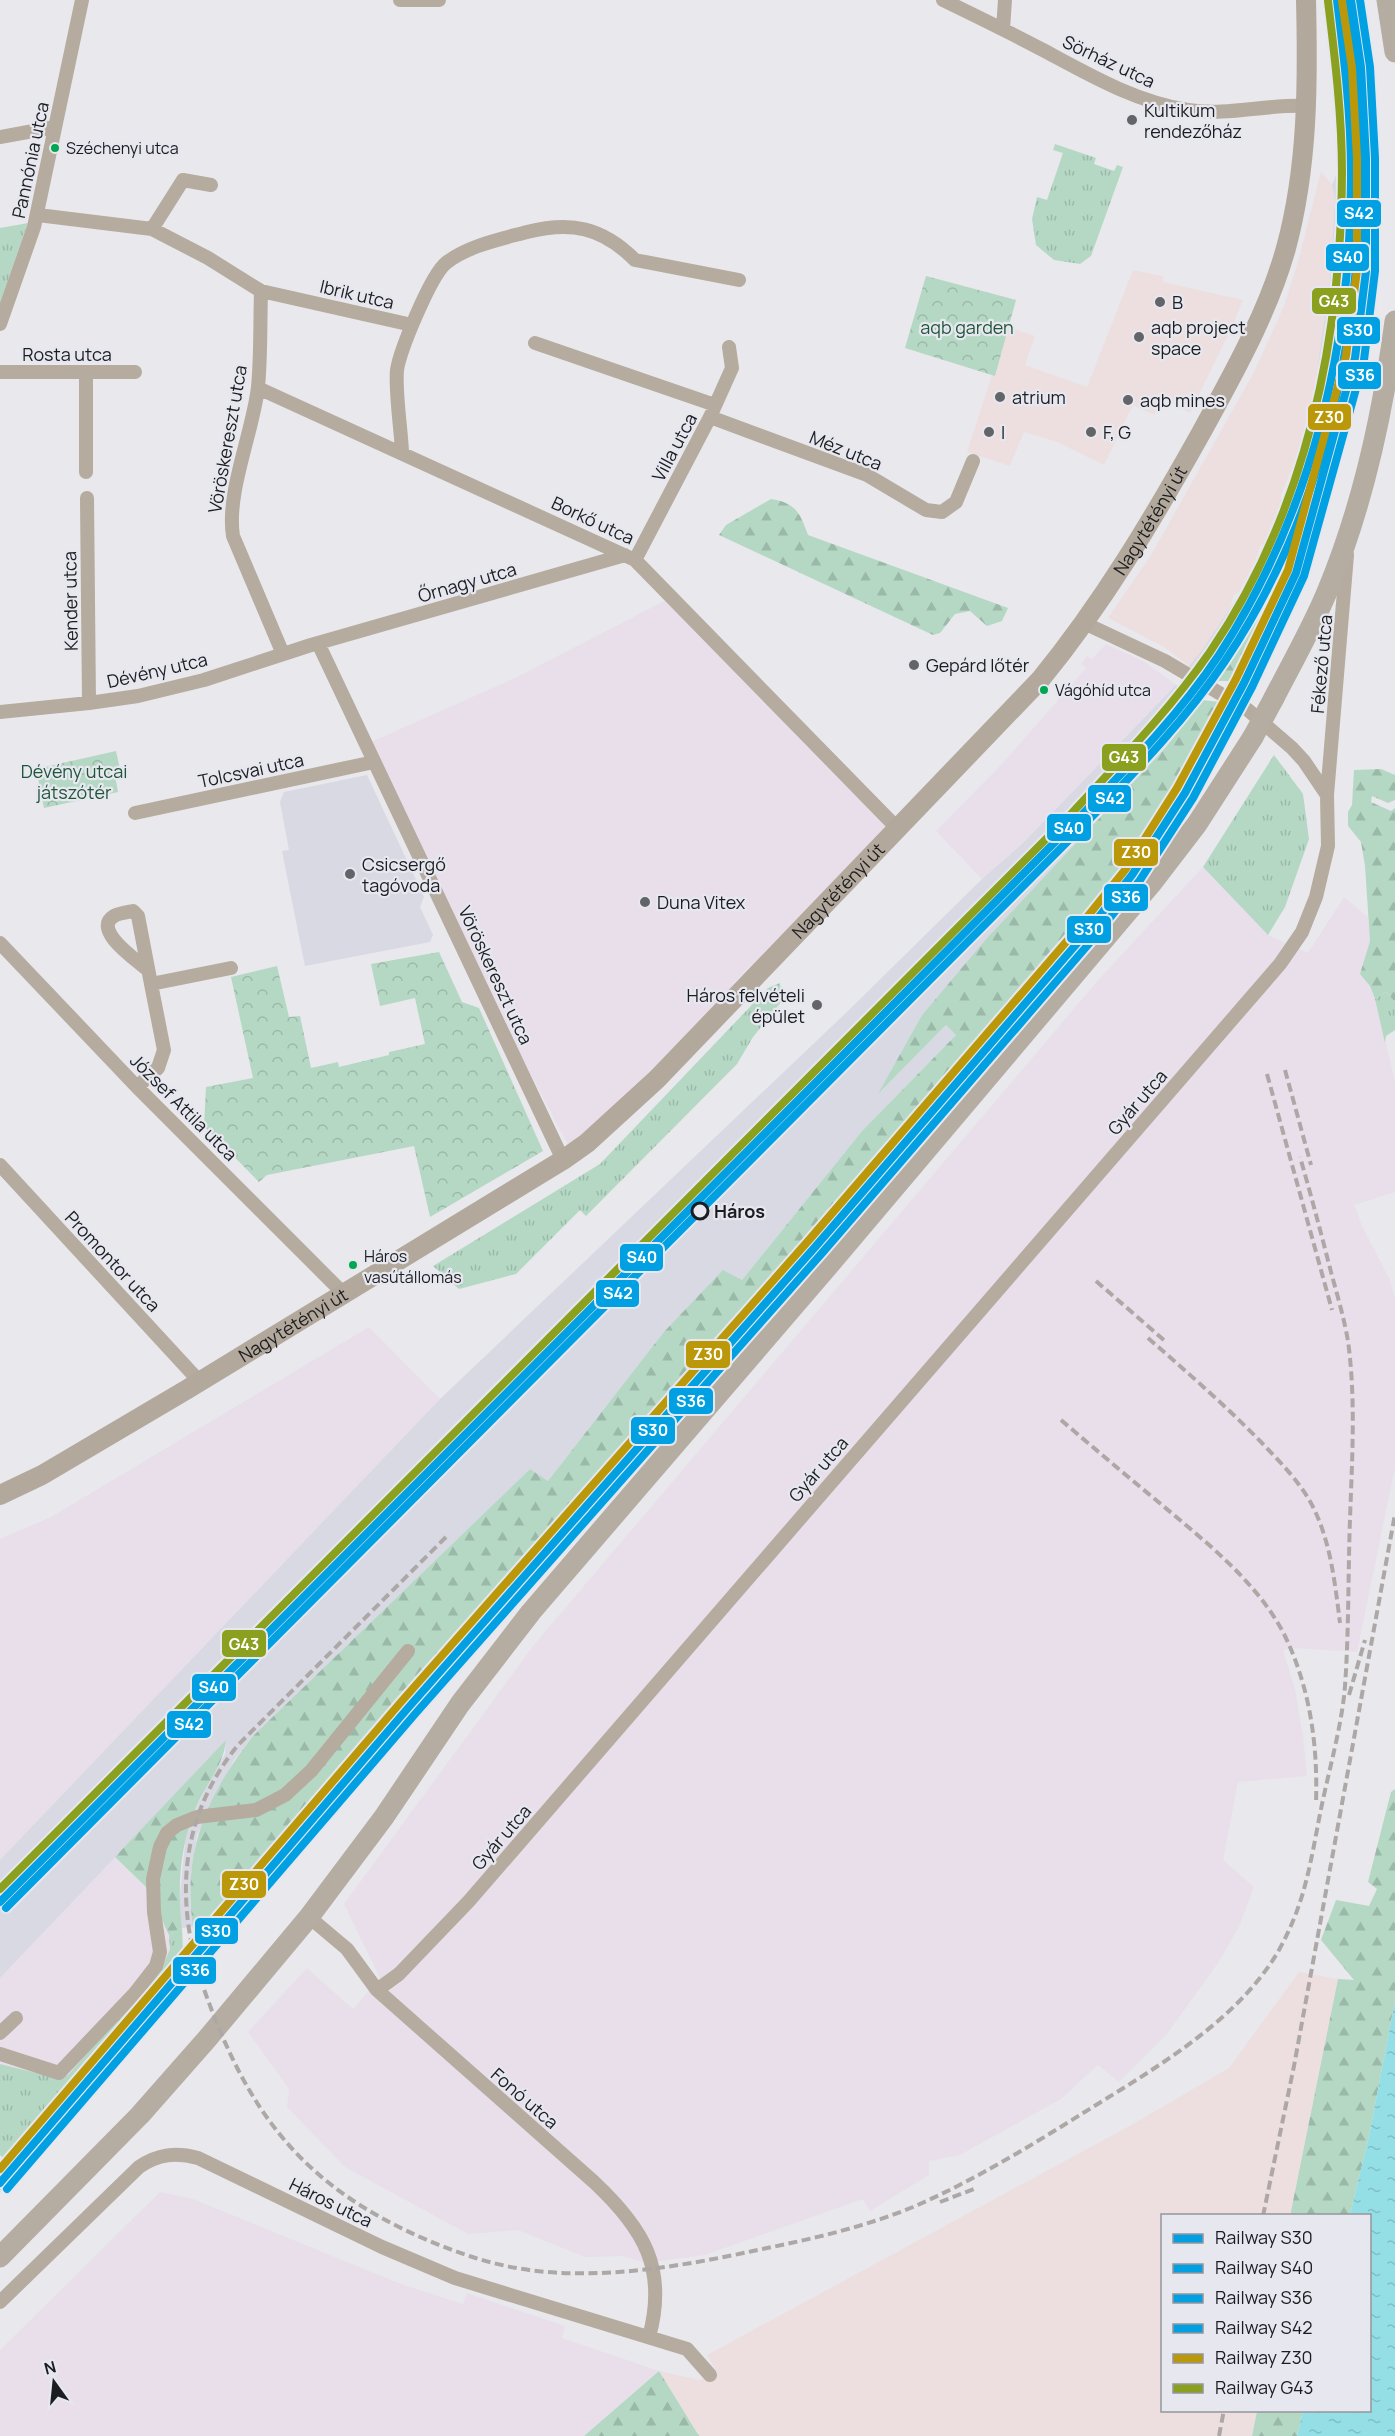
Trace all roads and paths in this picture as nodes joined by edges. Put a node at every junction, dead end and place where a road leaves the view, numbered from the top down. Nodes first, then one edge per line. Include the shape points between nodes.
1 (82, 0) edge
2 (400, 0) edge
3 (439, 0) edge
4 (943, 0) edge
5 (1005, 0) edge
6 (1306, 0) edge
7 (1387, 0) edge
8 (1003, 28) junction
9 (1395, 52) edge
10 (1306, 106) junction
11 (56, 127) junction
12 (0, 137) edge
13 (211, 185) dead end
14 (38, 215) junction
15 (152, 229) junction
16 (739, 280) dead end
17 (261, 291) junction
18 (1395, 321) edge
19 (0, 324) edge
20 (412, 325) junction
21 (535, 344) dead end
22 (729, 347) dead end
23 (0, 372) edge
24 (86, 372) junction
25 (135, 372) dead end
26 (258, 388) junction
27 (713, 411) junction
28 (402, 452) junction
29 (973, 461) dead end
30 (86, 472) dead end
31 (87, 498) dead end
32 (1348, 536) junction
33 (630, 558) junction
34 (1084, 622) junction
35 (318, 643) junction
36 (283, 654) junction
37 (89, 704) junction
38 (0, 712) edge
39 (374, 762) junction
40 (1327, 795) junction
41 (135, 813) dead end
42 (898, 829) junction
43 (0, 943) edge
44 (231, 968) dead end
45 (137, 1087) junction
46 (563, 1160) junction
47 (0, 1165) edge
48 (345, 1294) junction
49 (200, 1382) junction
50 (0, 1495) edge
51 (408, 1651) dead end
52 (309, 1917) junction
53 (377, 1990) junction
54 (16, 2018) dead end
55 (0, 2033) edge
56 (0, 2054) edge
57 (0, 2257) edge
58 (0, 2302) edge
59 (649, 2337) junction
60 (710, 2375) dead end

1 - 11 street, Pannónia utca
2 - 3 street
4 - 8 street, Sörház utca
5 - 8 street
6 - 10 main road, Nagytétényi út
7 - 9 main road
8 - 10 street, Sörház utca via 1110,85 1158,104 1228,112
10 - 34 main road, Nagytétényi út via 1300,182 1292,221 1258,323 1147,527
11 - 12 street
11 - 14 street, Pannónia utca
13 - 15 street via 183,180
14 - 15 street, Ibrik utca
14 - 19 street, Pannónia utca
15 - 17 street, Ibrik utca
16 - 20 street, Ibrik utca via 635,260 608,238 587,229 564,226 491,243 446,263
17 - 20 street, Ibrik utca
17 - 26 street, Vöröskereszt utca
18 - 32 main road via 1378,421
20 - 28 street via 397,370
21 - 27 street, Méz utca
22 - 27 street, Villa utca via 732,368
23 - 24 street, Rosta utca
24 - 25 street, Rosta utca
24 - 30 street
26 - 28 street, Borkő utca
26 - 36 street, Vöröskereszt utca via 233,501 232,536
27 - 29 street, Méz utca via 867,475 926,510 942,512 956,502
27 - 33 street, Villa utca
28 - 33 street, Borkő utca
31 - 37 street, Kender utca
32 - 40 street, Fékező utca
32 - 52 main road, bridge via 1326,593 1274,698 1197,824 1151,884 830,1264 531,1612 460,1704 384,1817
33 - 35 street, Őrnagy utca
33 - 42 street, Borkő utca
34 - 40 street via 1165,661 1248,710 1292,748
34 - 42 main road, Nagytétényi út via 1040,680
35 - 36 street, Dévény utca
35 - 39 street, Vöröskereszt utca
36 - 37 street, Dévény utca via 204,680
37 - 38 street, Dévény utca
39 - 41 street, Tolcsvai utca
39 - 46 street, Vöröskereszt utca
40 - 53 street, Gyár utca via 1328,846 1316,897 1302,932 1280,964 469,1901 399,1974
42 - 46 main road, Nagytétényi út via 657,1079
43 - 45 street, József Attila utca
44 - 45 street via 150,977 164,1050 158,1068
45 - 48 street, József Attila utca
46 - 48 main road, Nagytétényi út
47 - 49 street, Promontor utca
48 - 49 main road, Nagytétényi út
49 - 50 main road, Nagytétényi út via 42,1475
51 - 56 street via 311,1771 285,1795 256,1810 197,1817 167,1833 153,1879 160,1952 156,1966 59,2073
52 - 53 street, Fonó utca via 346,1949
52 - 57 main road via 140,2115
53 - 59 street, Fonó utca via 594,2182 626,2216 645,2245 653,2268 656,2314
54 - 55 street
58 - 59 street, Háros utca via 139,2167 151,2159 182,2154 455,2278
59 - 60 street, Háros utca via 687,2349

